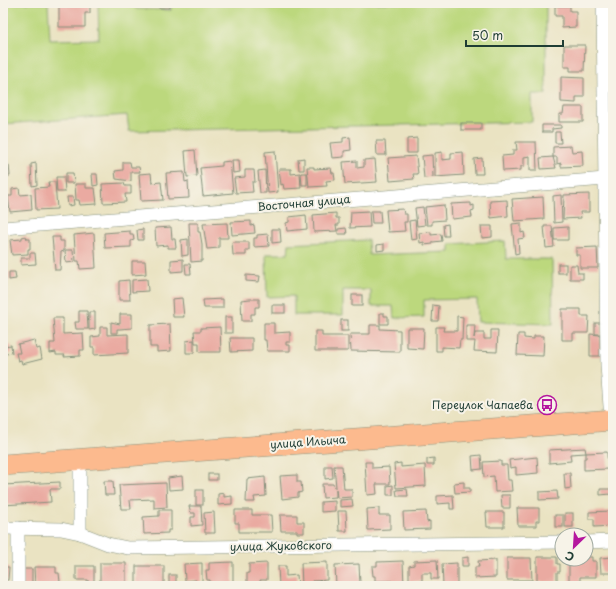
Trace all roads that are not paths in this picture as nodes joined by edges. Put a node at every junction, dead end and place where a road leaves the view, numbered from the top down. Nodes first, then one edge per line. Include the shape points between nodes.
1 (603, 3) edge
2 (608, 171) edge
3 (3, 228) edge
4 (612, 420) edge
5 (80, 458) junction
6 (3, 465) edge
7 (3, 528) edge
8 (18, 528) junction
9 (80, 532) junction
10 (613, 541) edge
11 (554, 542) edge
12 (594, 542) edge
13 (18, 586) edge

1 - 2 street
2 - 3 street, Восточная улица
2 - 4 street via 607,365
4 - 5 main road, улица Ильича
5 - 6 main road, улица Ильича
5 - 9 street
7 - 8 street, улица Жуковского
8 - 9 street, улица Жуковского
8 - 13 street
9 - 11 street, улица Жуковского via 108,544 128,548
10 - 12 street

